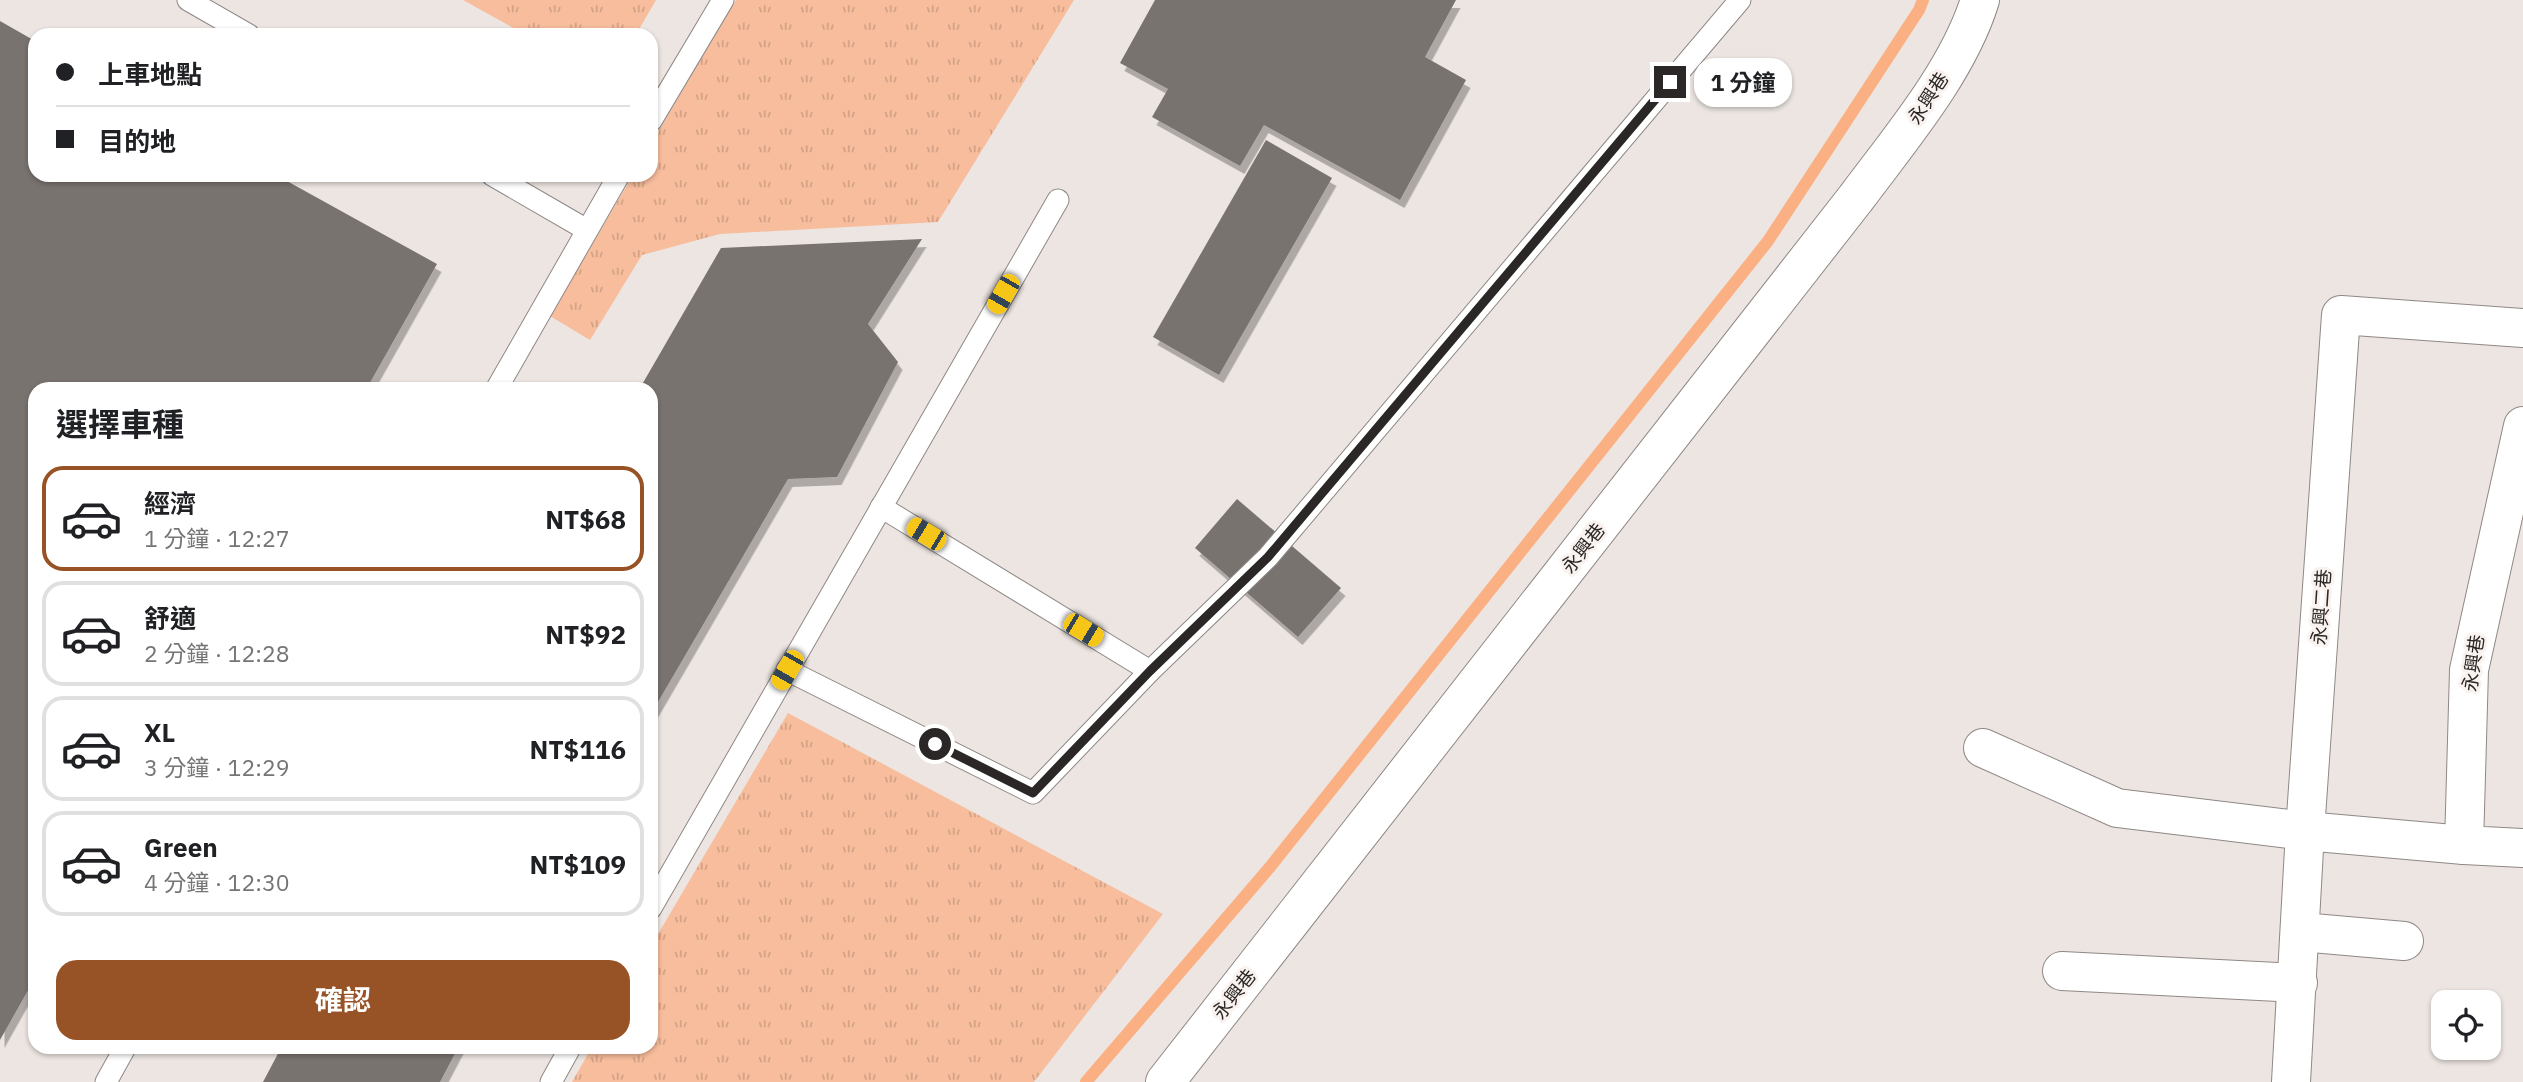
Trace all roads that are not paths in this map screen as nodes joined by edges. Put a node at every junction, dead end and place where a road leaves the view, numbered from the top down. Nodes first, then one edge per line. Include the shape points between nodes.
1 (188, 0) edge
2 (723, 0) edge
3 (1740, 0) edge
4 (1980, 0) edge
5 (237, 28) edge
6 (658, 109) edge
7 (504, 182) edge
8 (615, 182) edge
9 (1058, 200) dead end
10 (587, 230) junction
11 (2523, 328) edge
12 (500, 382) edge
13 (2523, 426) edge
14 (881, 507) junction
15 (787, 670) junction
16 (1150, 671) junction
17 (1983, 748) dead end
18 (2305, 831) junction
19 (2464, 845) junction
20 (2523, 848) edge
21 (658, 896) edge
22 (2301, 932) junction
23 (2404, 941) dead end
24 (2062, 971) dead end
25 (2298, 983) junction
26 (122, 1054) edge
27 (567, 1054) edge
28 (106, 1082) edge
29 (551, 1082) edge
30 (1166, 1082) edge
31 (2291, 1082) edge

1 - 5 lane
2 - 6 lane
3 - 16 lane via 1268,557
4 - 30 street, 永興巷 via 1973,24 1926,105
7 - 10 lane
8 - 10 lane
9 - 14 lane
10 - 12 lane
11 - 18 street, 永興二巷 via 2341,315
13 - 19 street, 永興巷 via 2469,670
14 - 15 lane
14 - 16 lane
15 - 16 lane via 1033,793
15 - 21 lane
17 - 18 street via 2117,808
18 - 19 street
18 - 22 street, 永興二巷
19 - 20 street
22 - 23 street
22 - 25 street, 永興二巷
24 - 25 street
25 - 31 street, 永興二巷
26 - 28 lane
27 - 29 lane

